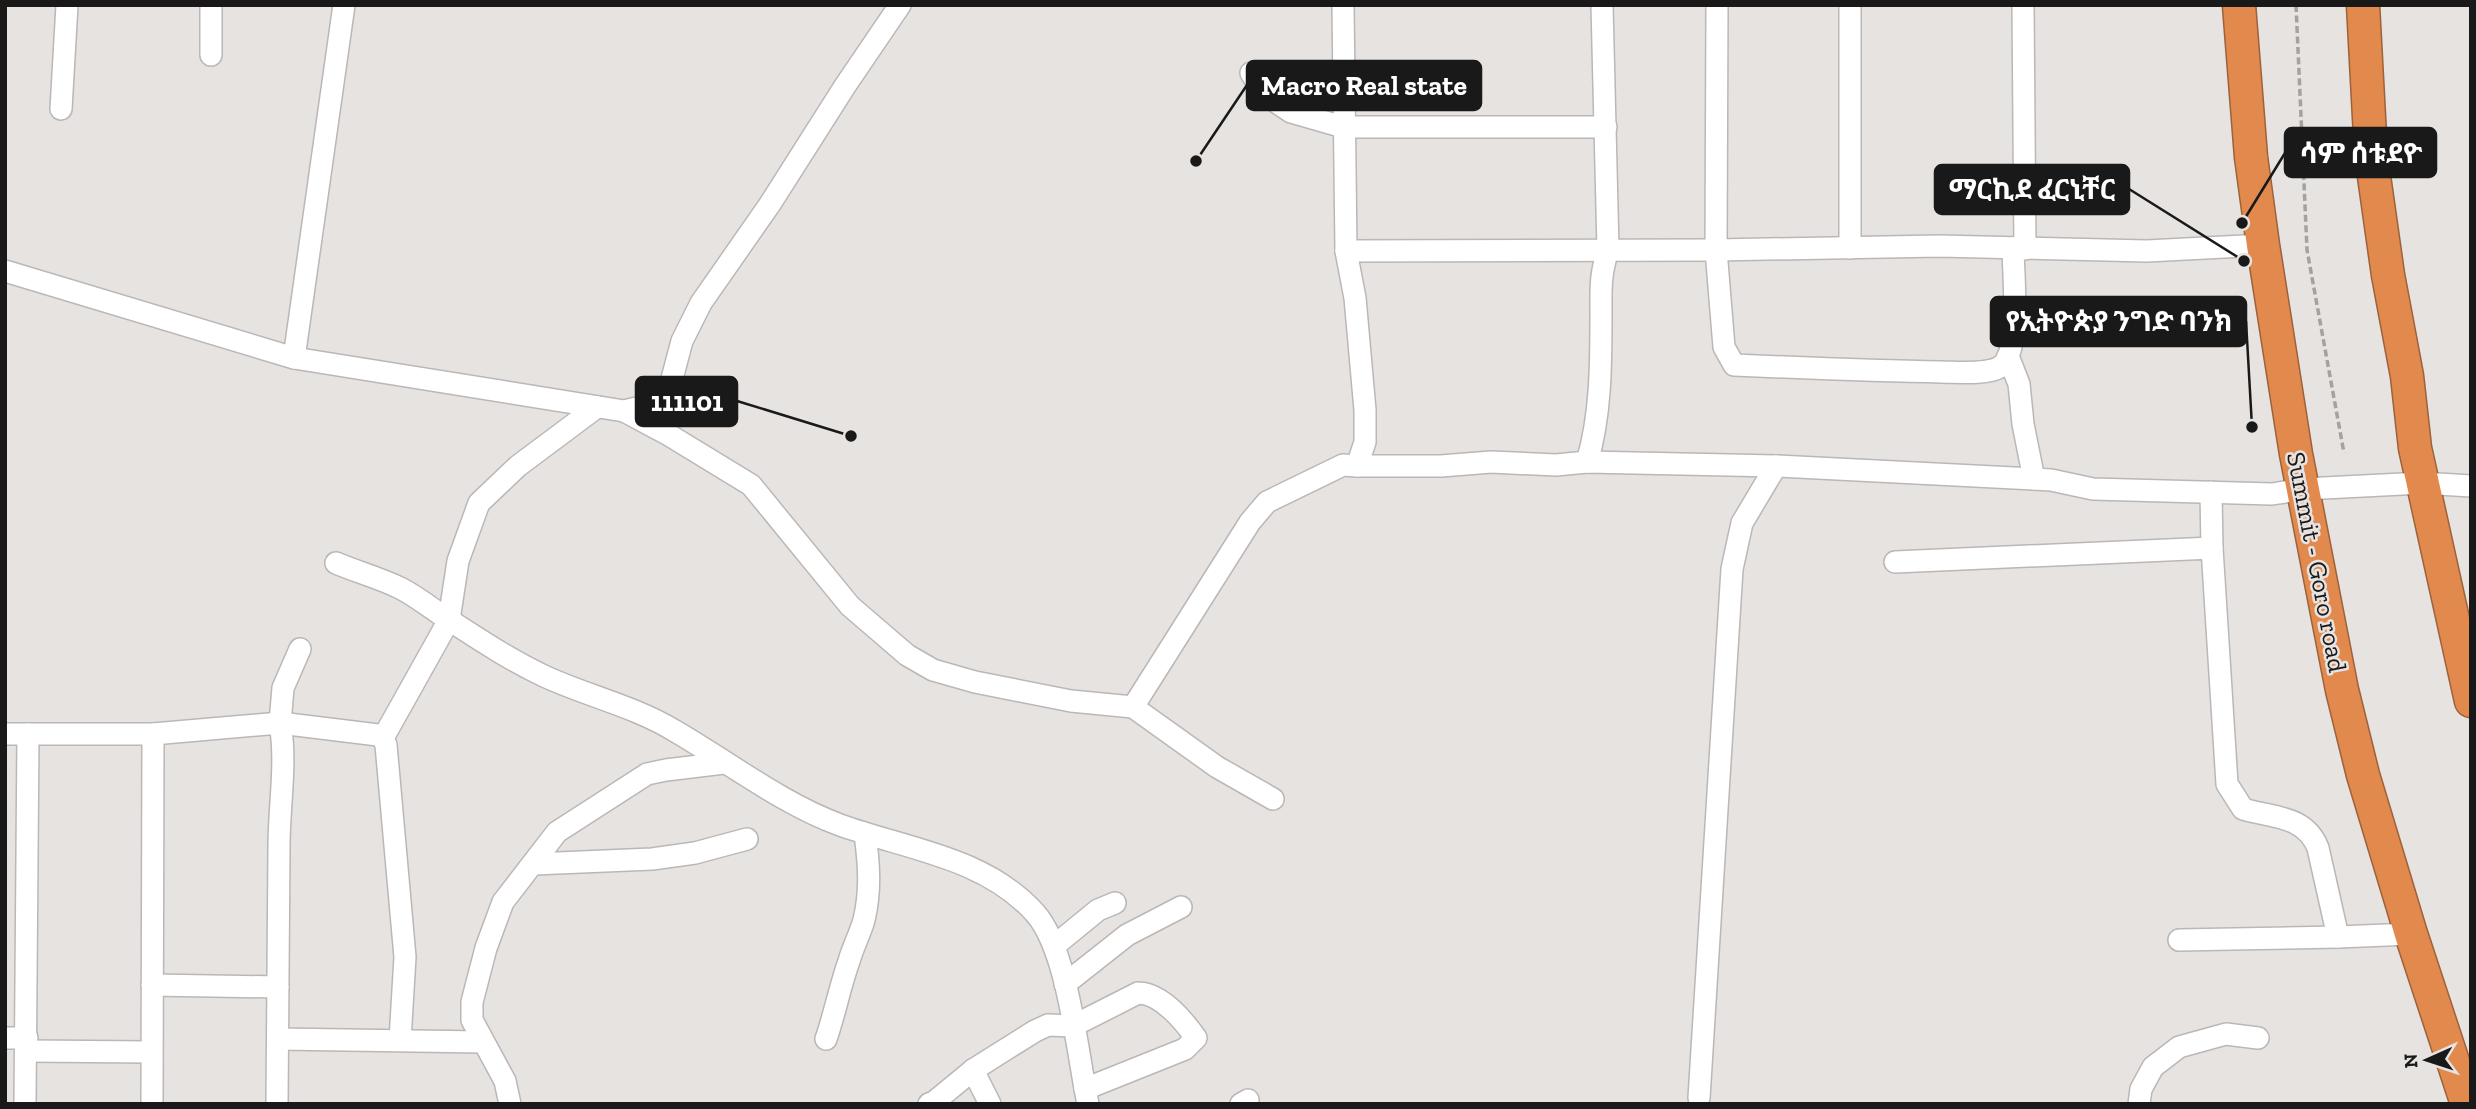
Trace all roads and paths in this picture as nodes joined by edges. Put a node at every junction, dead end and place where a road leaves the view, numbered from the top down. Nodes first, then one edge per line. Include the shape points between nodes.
1 (67, 5) edge
2 (211, 5) edge
3 (344, 5) edge
4 (900, 5) edge
5 (1343, 5) edge
6 (1602, 5) edge
7 (1717, 5) edge
8 (1850, 5) edge
9 (2023, 5) edge
10 (2239, 5) edge
11 (2296, 5) edge
12 (2364, 5) edge
13 (211, 55) dead end
14 (1251, 73) dead end
15 (61, 109) dead end
16 (1343, 127) junction
17 (1606, 127) junction
18 (2263, 245) junction
19 (1850, 248) junction
20 (1608, 249) junction
21 (2019, 249) junction
22 (1346, 250) junction
23 (1716, 250) junction
24 (5, 271) edge
25 (2008, 356) junction
26 (294, 358) junction
27 (597, 407) junction
28 (624, 411) junction
29 (2344, 453) dead end
30 (1587, 462) junction
31 (1357, 466) junction
32 (1776, 467) junction
33 (2034, 479) junction
34 (2422, 483) junction
35 (2471, 486) edge
36 (2304, 489) junction
37 (2211, 492) junction
38 (2212, 548) junction
39 (1895, 562) dead end
40 (336, 563) dead end
41 (449, 620) junction
42 (300, 649) dead end
43 (2471, 701) edge
44 (1133, 707) junction
45 (280, 723) junction
46 (5, 734) edge
47 (28, 734) junction
48 (153, 734) junction
49 (383, 738) junction
50 (724, 762) junction
51 (1272, 799) dead end
52 (865, 834) junction
53 (747, 839) dead end
54 (534, 864) junction
55 (1115, 903) dead end
56 (1181, 907) dead end
57 (2410, 934) junction
58 (2338, 937) junction
59 (2179, 940) dead end
60 (1055, 946) junction
61 (1065, 984) junction
62 (152, 985) junction
63 (278, 987) junction
64 (1073, 1026) junction
65 (5, 1038) edge
66 (2258, 1038) dead end
67 (826, 1039) dead end
68 (278, 1040) junction
69 (400, 1040) junction
70 (482, 1042) junction
71 (27, 1044) junction
72 (151, 1052) junction
73 (973, 1070) junction
74 (1087, 1097) edge
75 (1699, 1098) dead end
76 (25, 1104) edge
77 (152, 1104) edge
78 (277, 1104) edge
79 (510, 1104) edge
80 (929, 1104) edge
81 (990, 1104) edge
82 (2139, 1104) edge
83 (2467, 1104) edge

1 - 15 street
2 - 13 street
3 - 26 street
4 - 28 street via 701,303 682,341 669,390 654,404
5 - 16 street
6 - 17 street
7 - 23 street
8 - 19 street
9 - 21 street
10 - 18 highway, Summit - Goro road via 2250,157
11 - 29 path via 2307,250
12 - 34 highway via 2371,155
14 - 16 street via 1264,94 1291,112
16 - 17 street
16 - 22 street
17 - 20 street
18 - 21 street via 2147,251
18 - 36 highway, Summit - Goro road
19 - 21 street
19 - 23 street
20 - 22 street
20 - 23 street
20 - 30 street via 1600,283 1597,406
21 - 25 street
22 - 31 street via 1365,410 1364,442
23 - 25 street via 1724,347 1734,365 1980,372 1999,367
24 - 26 street
25 - 33 street via 2019,384
26 - 27 street
27 - 28 street
27 - 41 street via 518,466 479,503 458,561
28 - 44 street via 751,485 850,606 907,655 933,670 975,682 1072,701
30 - 31 street
30 - 32 street
31 - 44 street via 1343,465 1267,502
32 - 33 street
32 - 75 street via 1742,523 1732,569
33 - 37 street via 2092,489
34 - 35 street
34 - 36 street
34 - 43 highway
36 - 37 street via 2272,494
36 - 57 highway, Summit - Goro road via 2342,690
37 - 38 street
38 - 39 street
38 - 58 street via 2227,784 2243,809 2290,819 2312,835
40 - 41 street via 400,588
41 - 49 street
41 - 50 street via 537,672 638,712
42 - 45 street via 283,688
44 - 51 street via 1217,767
45 - 48 street
45 - 49 street
45 - 63 street via 284,766
46 - 47 street
47 - 48 street
47 - 71 street
48 - 62 street
49 - 69 street via 405,957
50 - 52 street via 813,815
50 - 54 street via 647,774 557,832
52 - 60 street via 985,873 1034,912
52 - 67 street via 869,889 863,922
53 - 54 street via 652,859
54 - 70 street via 503,902 486,948 472,1002 472,1020
55 - 60 street via 1098,910
56 - 61 street via 1127,935
57 - 58 street
57 - 83 highway, Summit - Goro road
58 - 59 street
60 - 61 street
61 - 64 street
62 - 63 street
62 - 72 street
63 - 68 street
64 - 73 street via 1048,1025
64 - 74 street
64 - 74 street via 1147,993 1168,1007 1196,1038 1185,1049
65 - 71 street
66 - 82 street via 2226,1034 2179,1047 2153,1068 2141,1088
68 - 69 street
68 - 78 street
69 - 70 street
70 - 79 street via 505,1081
71 - 72 street
71 - 76 street
72 - 77 street
73 - 80 street
73 - 81 street

